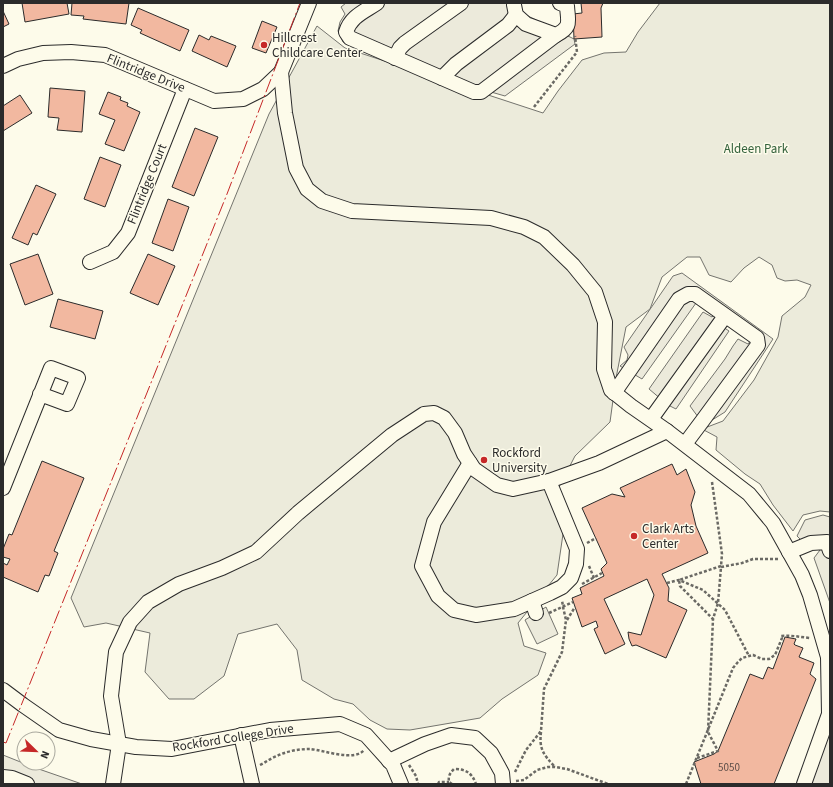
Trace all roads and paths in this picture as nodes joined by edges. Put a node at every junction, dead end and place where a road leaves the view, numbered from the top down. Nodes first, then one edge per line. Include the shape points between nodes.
1 (309, 3) edge
2 (377, 3) edge
3 (461, 3) edge
4 (560, 3) edge
5 (514, 6) edge
6 (575, 31) dead end
7 (556, 36) junction
8 (395, 58) junction
9 (3, 66) edge
10 (282, 72) junction
11 (442, 78) junction
12 (185, 89) junction
13 (534, 107) dead end
14 (90, 262) dead end
15 (725, 316) junction
16 (614, 392) junction
17 (40, 394) dead end
18 (651, 420) junction
19 (667, 431) junction
20 (685, 444) junction
21 (707, 461) junction
22 (470, 463) junction
23 (549, 480) junction
24 (3, 488) edge
25 (829, 543) edge
26 (789, 552) junction
27 (721, 566) junction
28 (679, 580) junction
29 (667, 583) dead end
30 (574, 602) dead end
31 (718, 603) junction
32 (562, 607) junction
33 (575, 607) dead end
34 (539, 609) junction
35 (713, 619) junction
36 (566, 620) junction
37 (824, 634) edge
38 (775, 655) junction
39 (749, 656) junction
40 (778, 657) dead end
41 (3, 690) edge
42 (541, 731) junction
43 (708, 732) junction
44 (241, 735) junction
45 (370, 740) junction
46 (119, 744) junction
47 (403, 754) junction
48 (697, 758) junction
49 (389, 761) junction
50 (555, 767) junction
51 (249, 769) junction
52 (3, 777) edge
53 (510, 780) edge
54 (449, 782) junction
55 (27, 784) edge
56 (113, 784) edge
57 (252, 784) edge
58 (401, 784) edge
59 (418, 784) edge
60 (438, 784) edge
61 (452, 784) edge
62 (476, 784) edge
63 (608, 784) edge
64 (686, 784) edge
65 (804, 784) edge

1 - 10 street
2 - 8 street via 353,19 346,32 350,38
3 - 8 street via 405,43
4 - 7 street via 567,6 568,23 564,31
5 - 7 street via 526,24
5 - 11 street via 508,25 456,64
6 - 13 path via 577,52
7 - 11 street via 481,92 474,92
8 - 11 street
9 - 12 street, Flintridge Drive via 18,59 43,53 105,55
10 - 12 street, Flintridge Drive via 263,89 243,99 214,101
10 - 16 street via 285,113 296,168 307,189 322,201 352,212 491,218 524,227 544,238 573,265 595,292 604,322 604,369
12 - 14 street, Flintridge Court via 128,232 113,252
15 - 16 street via 695,294 688,294 679,299
15 - 18 street
15 - 20 street via 757,338 758,345
16 - 18 street
17 - 24 street
18 - 19 street
19 - 20 street
19 - 23 street via 599,463
20 - 21 street
21 - 26 street via 749,494 773,523
21 - 27 path via 711,472 722,554
22 - 23 street via 474,469 497,484 513,490
22 - 34 street via 434,522 422,566 438,596 454,610 476,615 514,609
22 - 46 street via 455,433 444,418 434,413 424,414 392,435 298,513 256,552 179,584 148,602 130,622 116,652 111,696
23 - 34 street via 577,549 576,564 571,578 550,594
25 - 26 street via 811,543
26 - 27 path via 781,559 753,559
26 - 37 street via 802,575
27 - 28 path
27 - 31 path
28 - 29 path
28 - 31 path via 703,590
28 - 35 path via 680,586
30 - 32 path
31 - 35 path
31 - 39 path via 725,610
32 - 34 path
32 - 36 path
33 - 36 path
35 - 43 path
36 - 42 path via 562,652 544,688
37 - 38 path via 810,638 781,636
37 - 65 street via 828,656 829,714
38 - 39 path via 769,659
38 - 40 path
39 - 43 path via 742,658 733,668
41 - 46 street, Rockford College Drive via 59,730
42 - 50 path via 543,753
42 - 53 path via 526,750
43 - 48 path
43 - 48 path via 718,751
44 - 45 street, Rockford College Drive via 340,724 366,735
44 - 46 street, Rockford College Drive via 172,749
44 - 51 street
45 - 49 street, Rockford College Drive
45 - 51 path via 362,753 357,755 310,749 294,750
46 - 56 street
47 - 49 street
47 - 53 street via 452,735 475,738
47 - 59 path
48 - 64 path
49 - 58 street, Rockford College Drive
50 - 53 path via 537,770 524,780
50 - 63 path
51 - 57 street
52 - 55 street
54 - 60 path
54 - 61 path
54 - 62 path via 451,772 460,769 468,771

